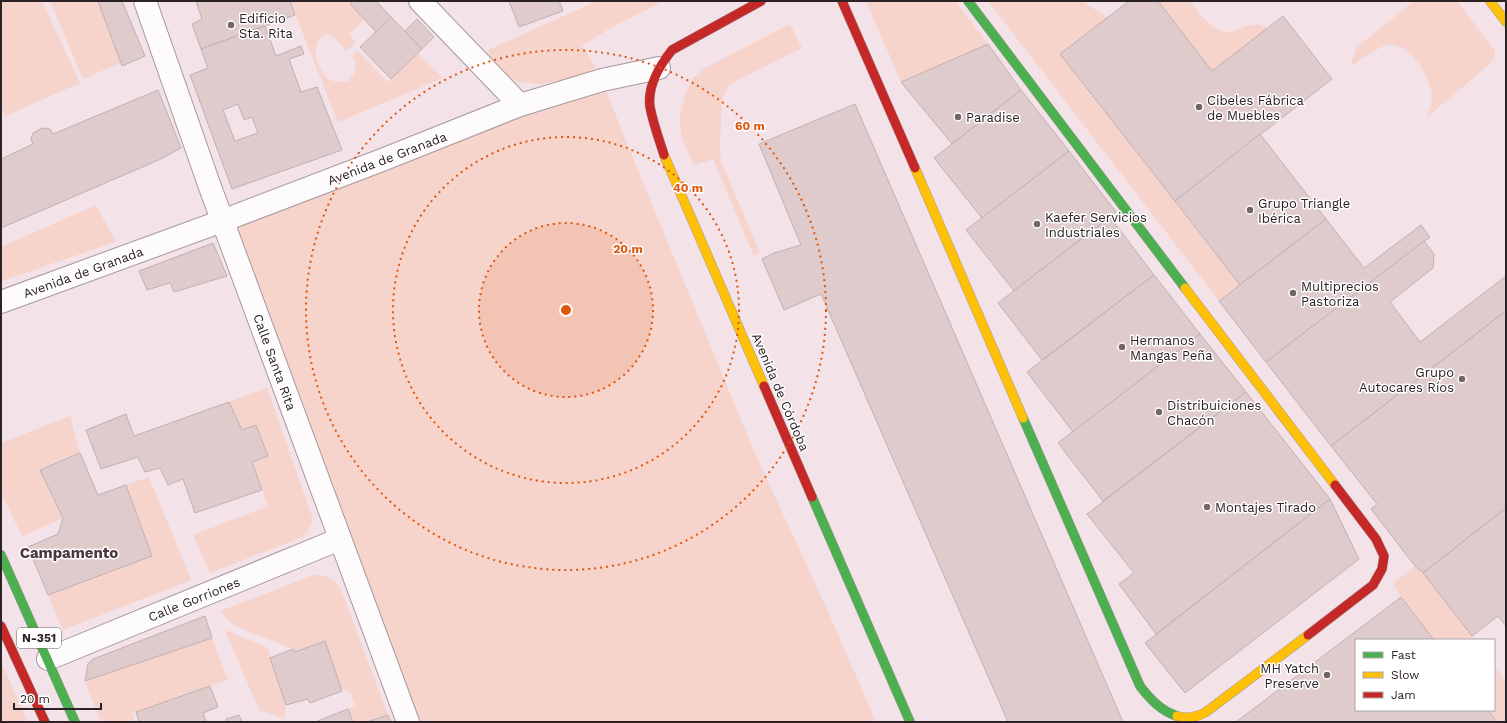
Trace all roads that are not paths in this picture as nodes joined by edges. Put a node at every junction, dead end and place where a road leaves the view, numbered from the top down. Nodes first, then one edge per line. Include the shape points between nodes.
1 (145, 1) edge
2 (420, 1) edge
3 (761, 1) edge
4 (842, 1) edge
5 (968, 1) edge
6 (1490, 1) edge
7 (1506, 22) edge
8 (659, 68) junction
9 (520, 104) junction
10 (222, 221) junction
11 (1, 302) edge
12 (340, 539) junction
13 (1, 555) edge
14 (1, 626) edge
15 (30, 645) dead end
16 (48, 659) junction
17 (45, 722) edge
18 (75, 722) edge
19 (408, 722) edge
20 (910, 722) edge

1 - 10 street, Calle Santa Rita
2 - 9 street
3 - 8 main road via 672,50
4 - 5 main road via 1140,686 1155,706 1169,716 1184,719 1197,717 1214,708 1373,585 1382,569 1384,556 1376,539
6 - 7 main road
8 - 9 street, Avenida de Granada via 602,80
8 - 20 main road, Avenida de Córdoba via 651,88 650,101 665,159
9 - 10 street, Avenida de Granada
10 - 11 street, Avenida de Granada
10 - 12 street, Calle Santa Rita
12 - 16 street, Calle Gorriones
12 - 19 street, Calle Santa Rita
13 - 16 main road, N-351
14 - 17 main road, N-351
15 - 16 main road
16 - 18 main road, N-351

